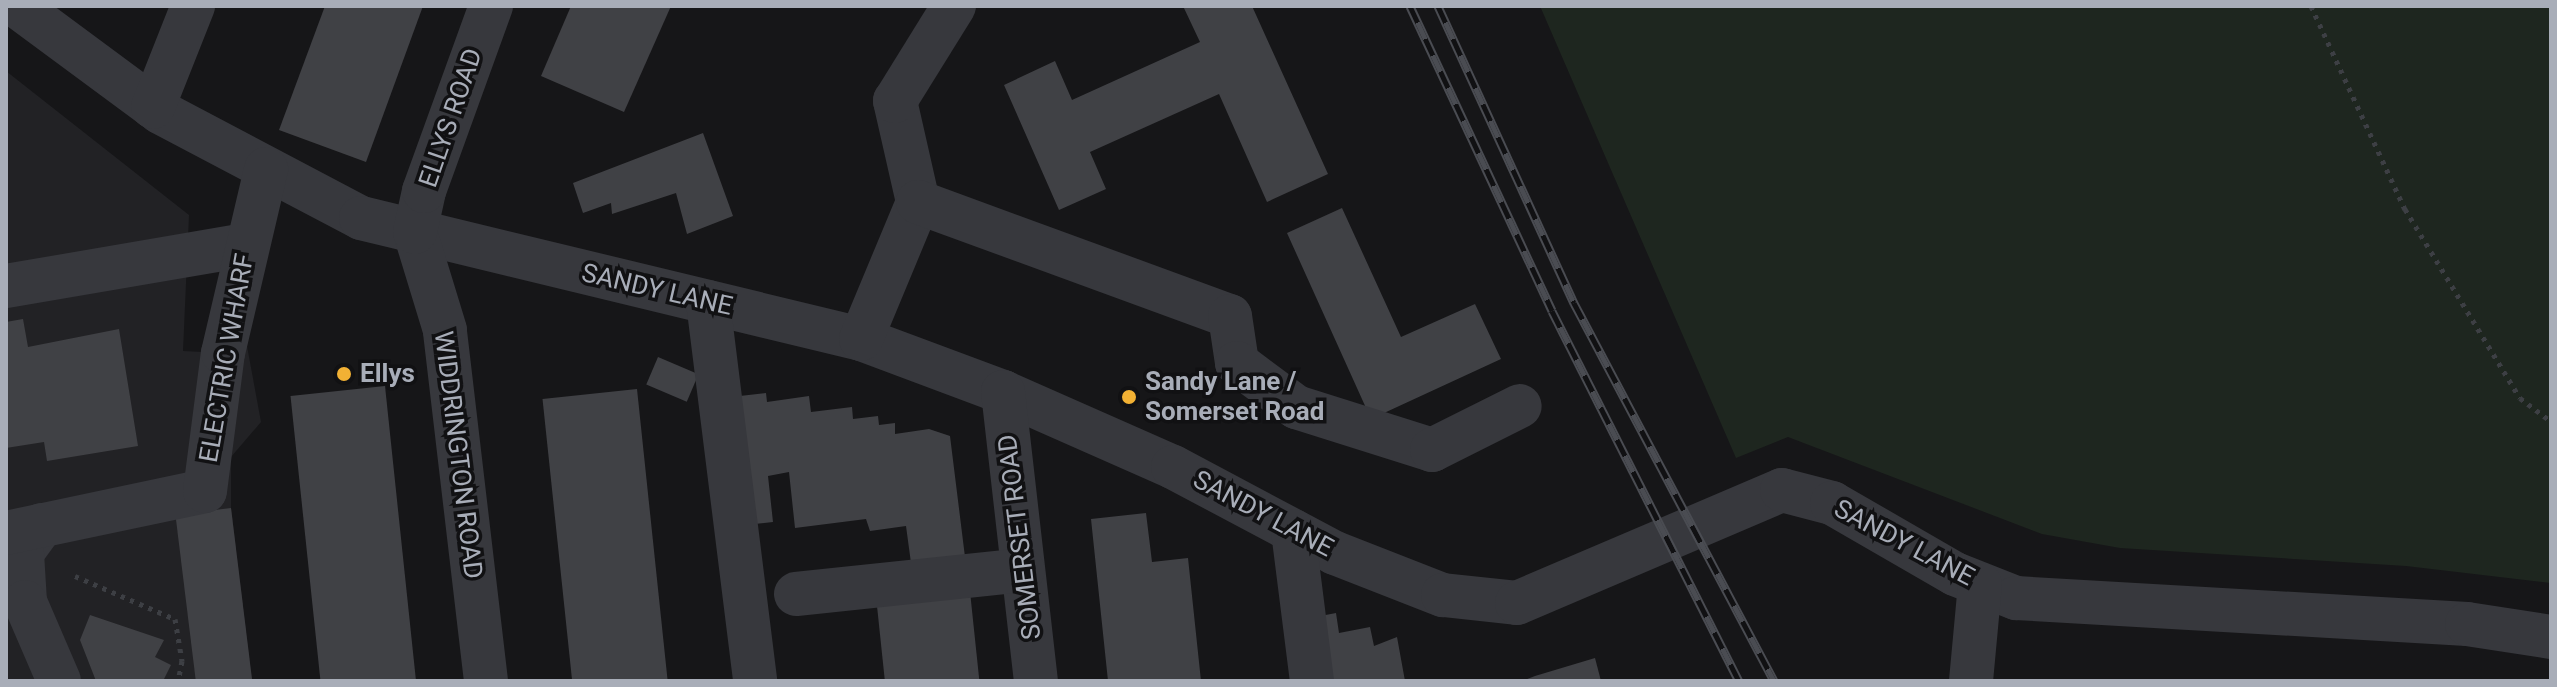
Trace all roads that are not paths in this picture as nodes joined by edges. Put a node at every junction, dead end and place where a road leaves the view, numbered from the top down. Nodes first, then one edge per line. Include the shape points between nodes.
1 (17, 6) edge
2 (193, 6) edge
3 (491, 6) edge
4 (954, 6) edge
5 (153, 107) junction
6 (266, 169) junction
7 (918, 202) junction
8 (415, 232) junction
9 (246, 245) junction
10 (6, 286) edge
11 (708, 302) junction
12 (861, 339) junction
13 (1003, 392) junction
14 (1520, 406) dead end
15 (1293, 531) junction
16 (23, 537) edge
17 (1023, 570) junction
18 (1980, 584) junction
19 (796, 594) dead end
20 (2551, 637) edge
21 (59, 681) edge
22 (486, 681) edge
23 (755, 681) edge
24 (1036, 681) edge
25 (1312, 681) edge
26 (1971, 681) edge

1 - 5 street, SANDY LANE
2 - 5 street
3 - 8 street, ELLYS ROAD via 424,191
4 - 7 street via 895,101
5 - 6 street, SANDY LANE
6 - 8 street, SANDY LANE via 361,218
6 - 9 street, ELECTRIC WHARF
7 - 12 street
7 - 14 street via 1230,316 1237,363 1296,407 1432,450
8 - 11 street, SANDY LANE
8 - 22 street, WIDDRINGTON ROAD via 445,330
9 - 10 street
9 - 16 street, ELECTRIC WHARF via 223,353 205,491
11 - 12 street, SANDY LANE
11 - 23 street
12 - 13 street, SANDY LANE
13 - 15 street, SANDY LANE via 1173,467
13 - 17 street, SOMERSET ROAD
15 - 18 street, SANDY LANE via 1443,595 1517,603 1782,490 1832,503
15 - 25 street
16 - 21 street via 25,602
17 - 19 street
17 - 24 street, SOMERSET ROAD
18 - 20 street, SANDY LANE via 2016,598 2467,624
18 - 26 street

